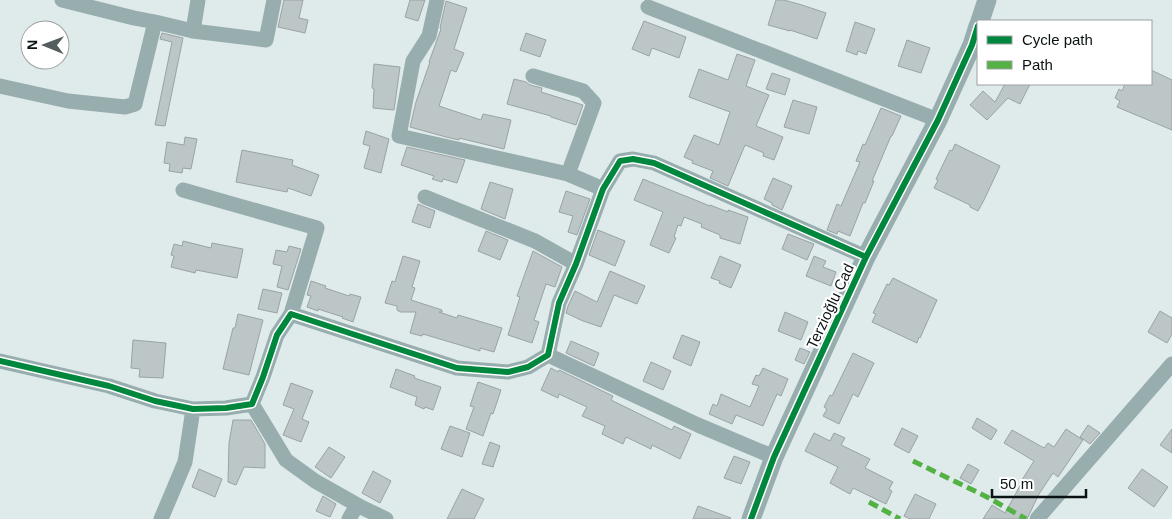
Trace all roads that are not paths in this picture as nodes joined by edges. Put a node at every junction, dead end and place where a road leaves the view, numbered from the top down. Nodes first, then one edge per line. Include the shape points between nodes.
1 (62, 0) edge
2 (198, 0) edge
3 (274, 0) edge
4 (437, 0) edge
5 (987, 0) edge
6 (648, 7) dead end
7 (980, 20) edge
8 (155, 22) junction
9 (977, 29) edge
10 (193, 32) junction
11 (533, 76) dead end
12 (0, 86) edge
13 (938, 120) junction
14 (568, 174) junction
15 (603, 189) junction
16 (183, 190) dead end
17 (425, 197) dead end
18 (866, 257) junction
19 (576, 264) junction
20 (291, 314) junction
21 (548, 355) junction
22 (0, 361) edge
23 (1172, 364) edge
24 (252, 404) junction
25 (193, 408) junction
26 (774, 457) junction
27 (357, 505) junction
28 (161, 519) edge
29 (349, 519) edge
30 (386, 519) edge
31 (751, 519) edge
32 (1037, 519) edge

1 - 8 street
2 - 10 street
3 - 10 street via 266,40
4 - 14 street via 429,36 413,61 399,136
5 - 7 street
6 - 13 street
8 - 10 street
8 - 12 street via 135,104 125,107 68,101
9 - 13 street, Terzioğlu Cad
11 - 14 street via 583,91 594,103
13 - 18 street, Terzioğlu Cad
14 - 15 street
15 - 18 street via 620,161 654,163
15 - 19 street
16 - 20 street via 317,228
17 - 19 street via 535,241
18 - 26 street, Terzioğlu Cad
19 - 21 street via 560,303
20 - 21 street via 457,368 508,372 528,367
20 - 24 street via 277,335
21 - 26 street
22 - 25 street
23 - 32 street
24 - 25 street
24 - 27 street via 286,460
25 - 28 street via 185,462
26 - 31 street, Terzioğlu Cad
27 - 29 street
27 - 30 street

